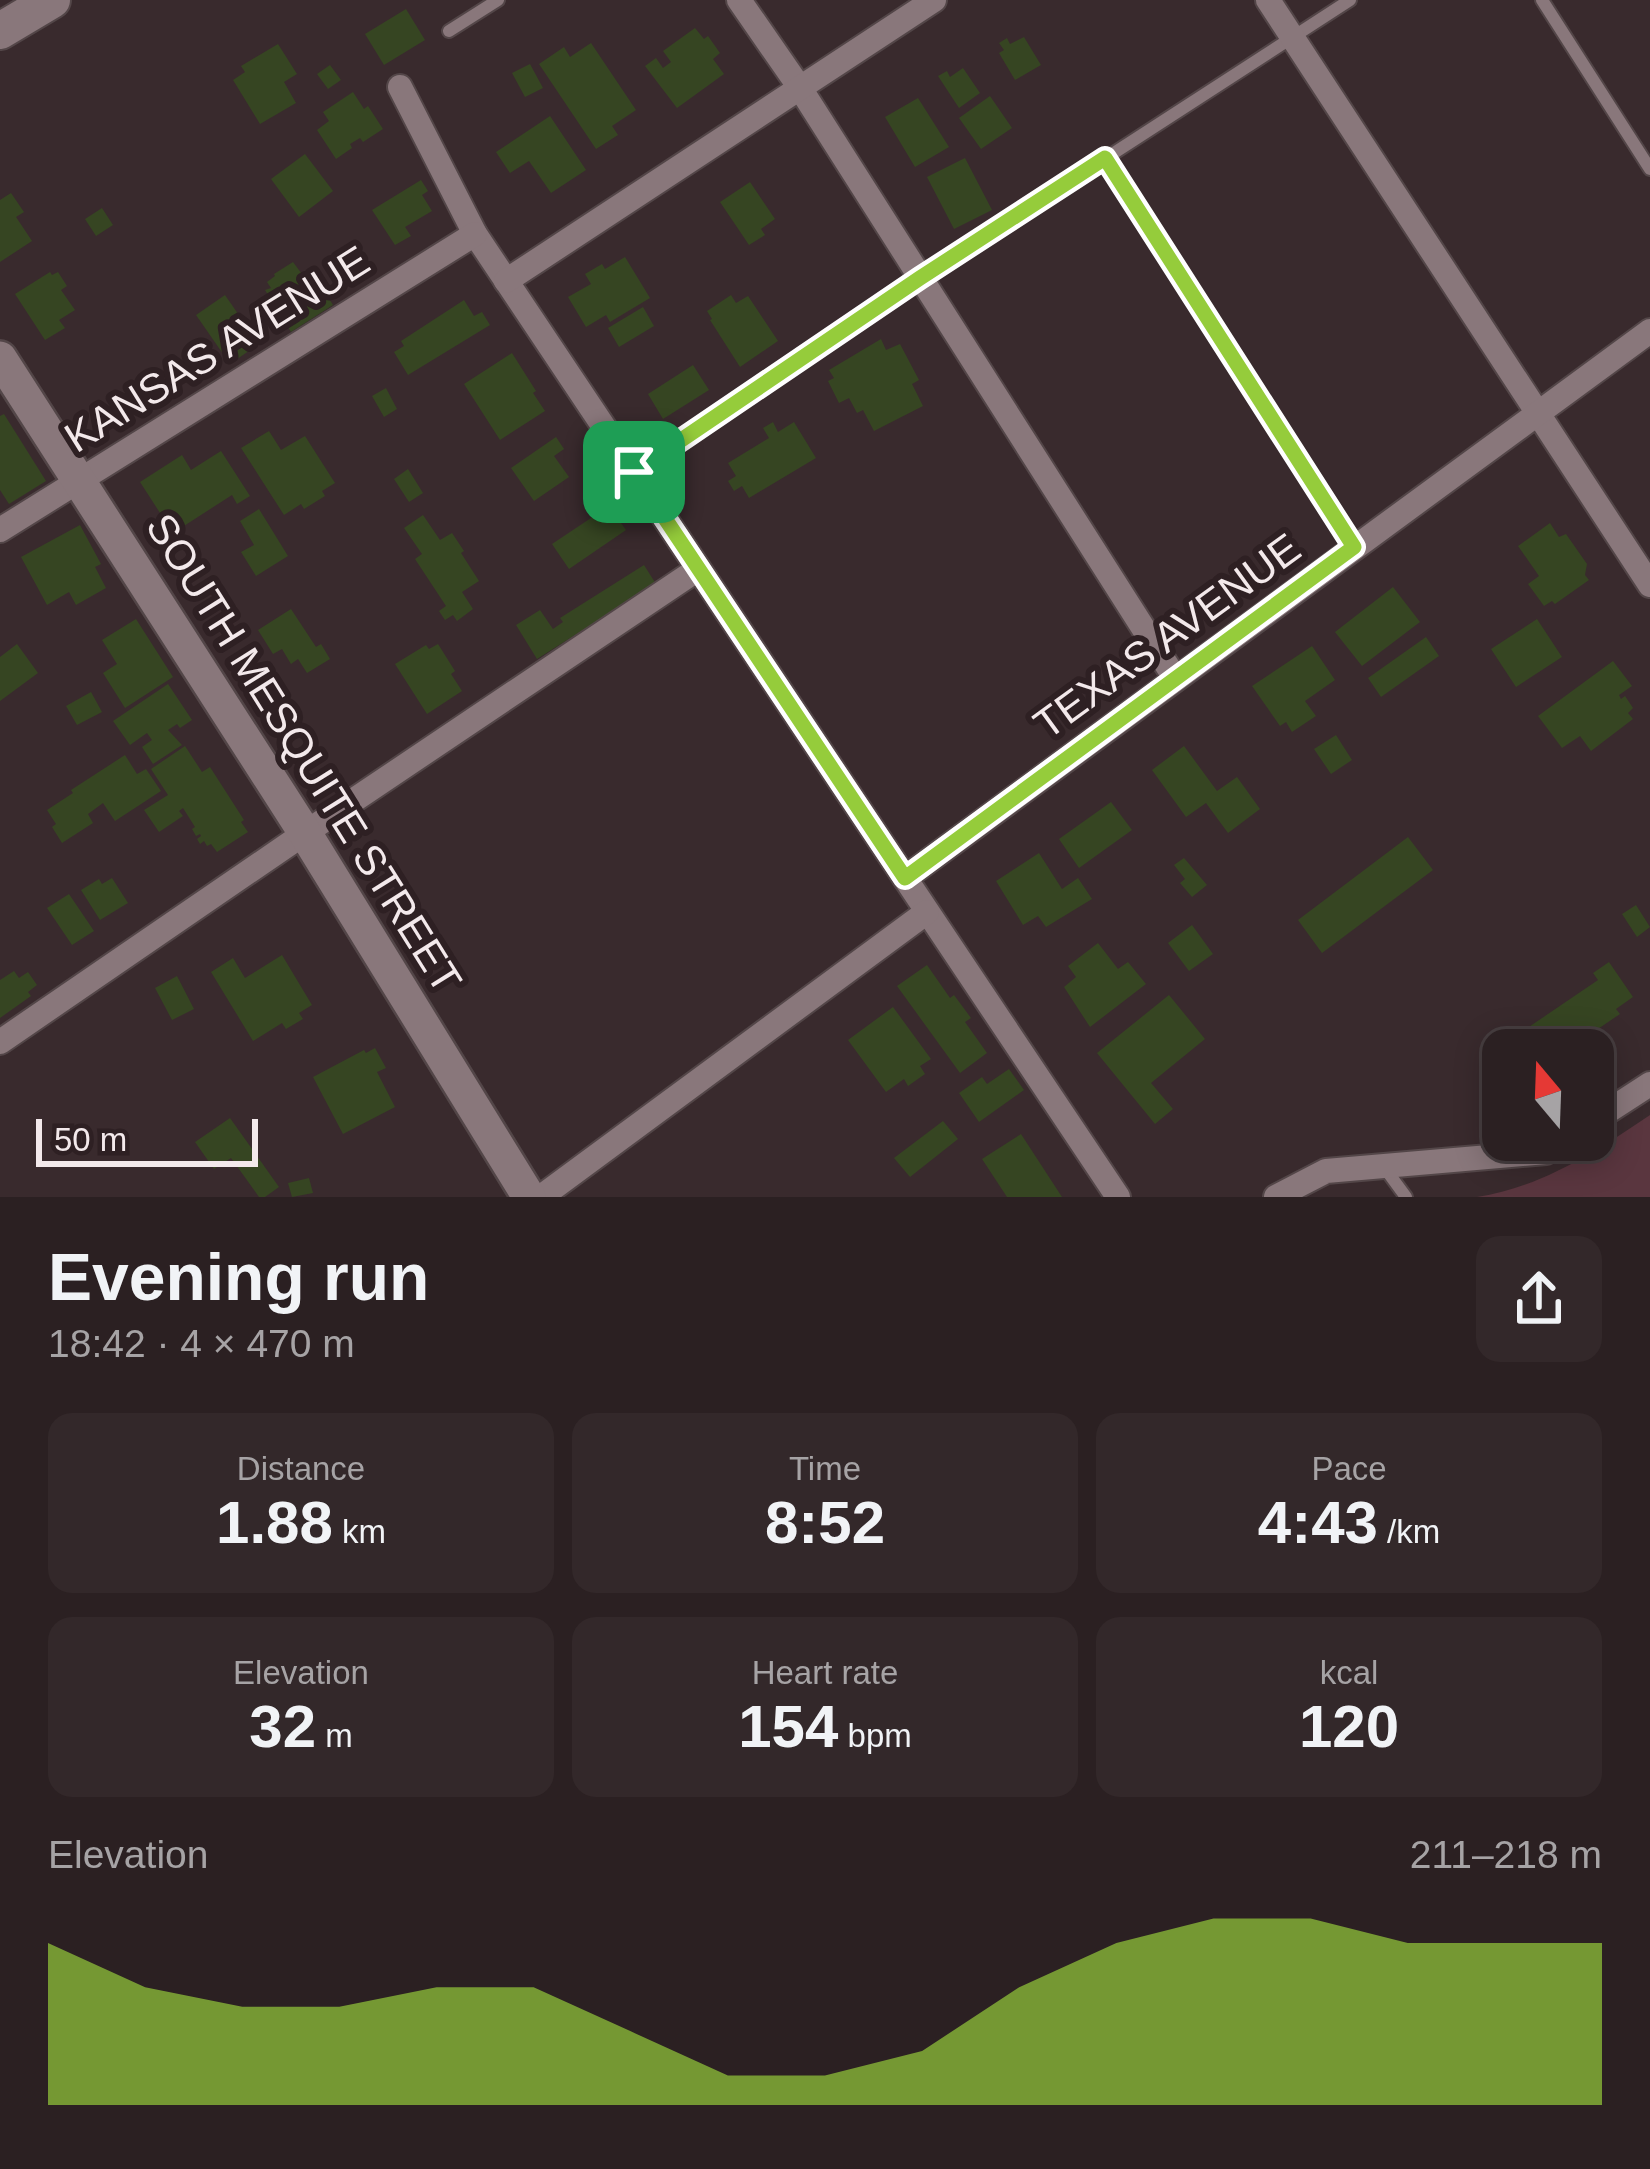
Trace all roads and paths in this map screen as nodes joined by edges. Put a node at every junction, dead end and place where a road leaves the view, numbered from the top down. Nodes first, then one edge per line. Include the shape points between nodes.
1 (52, 0) edge
2 (498, 0) edge
3 (739, 0) edge
4 (934, 0) edge
5 (1268, 0) edge
6 (1350, 0) edge
7 (1542, 0) edge
8 (0, 31) edge
9 (449, 31) dead end
10 (1292, 38) junction
11 (400, 87) dead end
12 (800, 88) junction
13 (1105, 158) junction
14 (1650, 169) edge
15 (475, 234) junction
16 (920, 278) junction
17 (506, 281) junction
18 (1650, 331) edge
19 (0, 358) edge
20 (1536, 414) junction
21 (634, 472) junction
22 (78, 482) junction
23 (0, 530) edge
24 (1354, 547) junction
25 (698, 568) junction
26 (1650, 585) edge
27 (1175, 678) junction
28 (305, 832) junction
29 (905, 878) junction
30 (927, 912) junction
31 (0, 1042) edge
32 (1650, 1084) edge
33 (1614, 1107) edge
34 (1482, 1157) edge
35 (1383, 1166) junction
36 (529, 1197) edge
37 (541, 1197) edge
38 (1118, 1197) edge
39 (1276, 1197) edge
40 (1406, 1197) edge

1 - 8 main road
2 - 9 lane
3 - 12 street
4 - 12 street
5 - 10 street
6 - 10 lane
7 - 14 lane
10 - 13 lane
10 - 20 street
11 - 15 street
12 - 16 street
12 - 17 street
13 - 16 lane
13 - 24 lane
15 - 17 street
15 - 22 street, KANSAS AVENUE
16 - 21 lane
16 - 27 street
17 - 21 street
18 - 20 street, TEXAS AVENUE
19 - 22 street, SOUTH MESQUITE STREET
20 - 24 street, TEXAS AVENUE
20 - 26 street
21 - 25 street
22 - 23 street, KANSAS AVENUE
22 - 28 street, SOUTH MESQUITE STREET
24 - 27 street, TEXAS AVENUE
25 - 28 street
25 - 29 street
27 - 29 street, TEXAS AVENUE
28 - 31 street
28 - 36 street, SOUTH MESQUITE STREET
29 - 30 street
30 - 37 street
30 - 38 street
32 - 33 street
34 - 35 street
35 - 39 street via 1326,1171
35 - 40 lane

